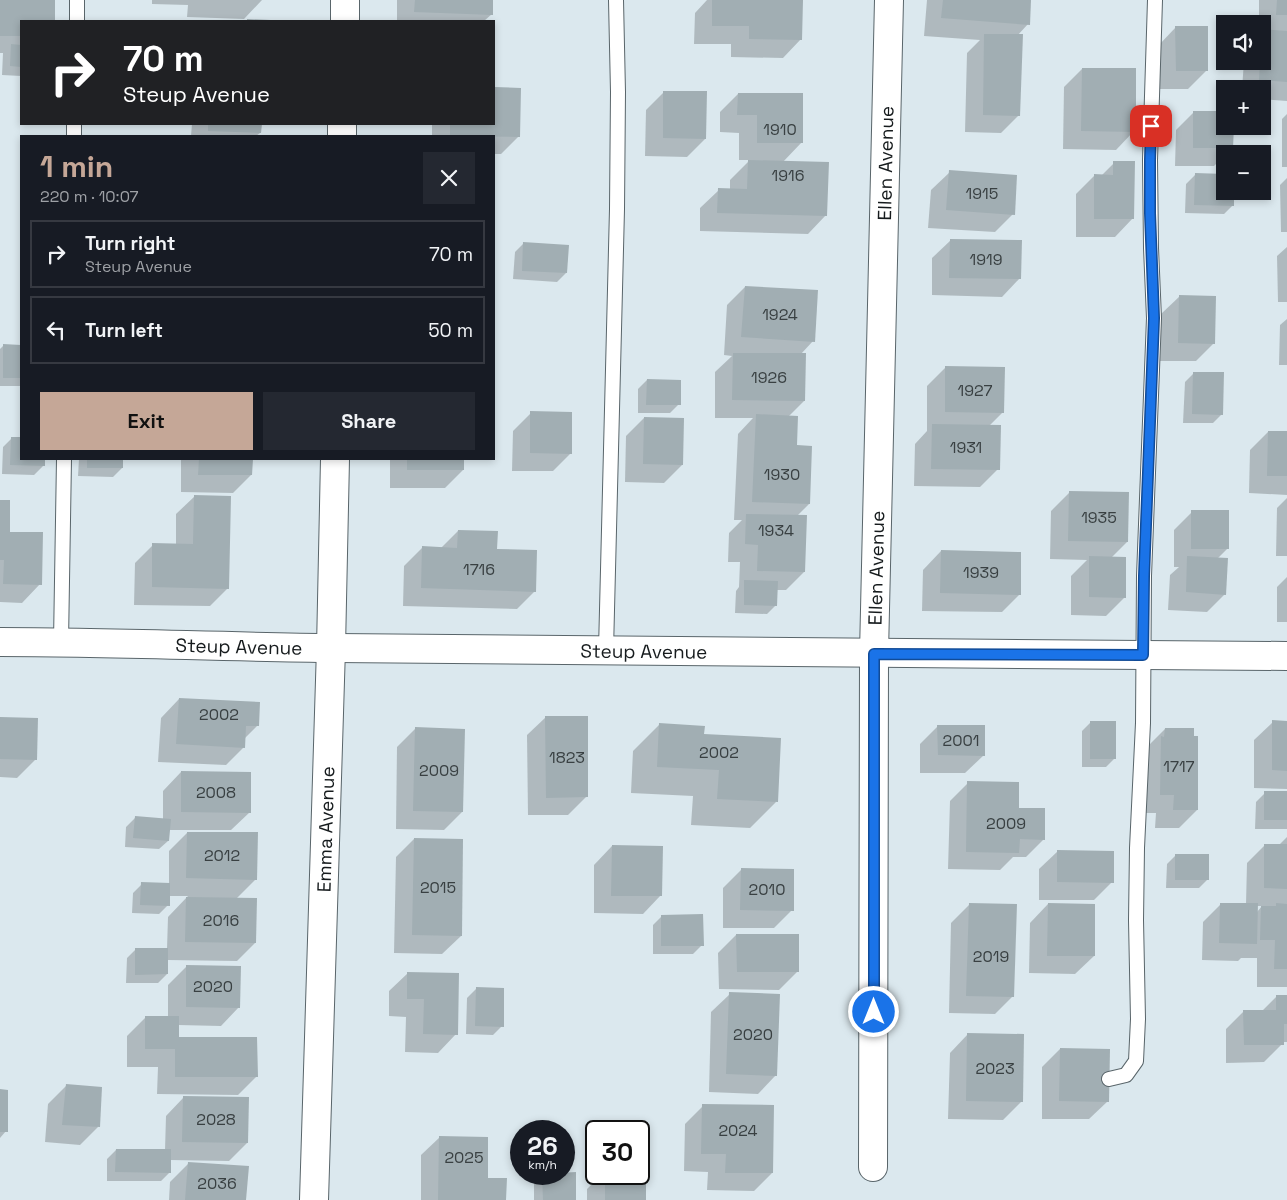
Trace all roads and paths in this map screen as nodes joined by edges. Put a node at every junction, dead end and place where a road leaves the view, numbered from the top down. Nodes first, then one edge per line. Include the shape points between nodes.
1 (78, 0) edge
2 (345, 0) edge
3 (616, 0) edge
4 (889, 0) edge
5 (1155, 0) edge
6 (77, 20) edge
7 (345, 20) edge
8 (64, 460) edge
9 (335, 460) edge
10 (0, 642) edge
11 (61, 642) junction
12 (331, 648) junction
13 (606, 650) junction
14 (874, 654) junction
15 (1143, 655) junction
16 (1287, 656) edge
17 (1109, 1078) dead end
18 (873, 1167) dead end
19 (314, 1200) edge

1 - 6 lane
2 - 7 street
3 - 13 lane via 617,209
4 - 14 street, Ellen Avenue
5 - 15 lane via 1150,160 1154,318
8 - 11 lane
9 - 12 street, Emma Avenue
10 - 11 street, Steup Avenue
11 - 12 street, Steup Avenue
12 - 13 street, Steup Avenue
12 - 19 street, Emma Avenue
13 - 14 street, Steup Avenue
14 - 15 street, Steup Avenue
14 - 18 street, Ellen Avenue
15 - 16 street, Steup Avenue
15 - 17 lane via 1136,1061 1126,1075

